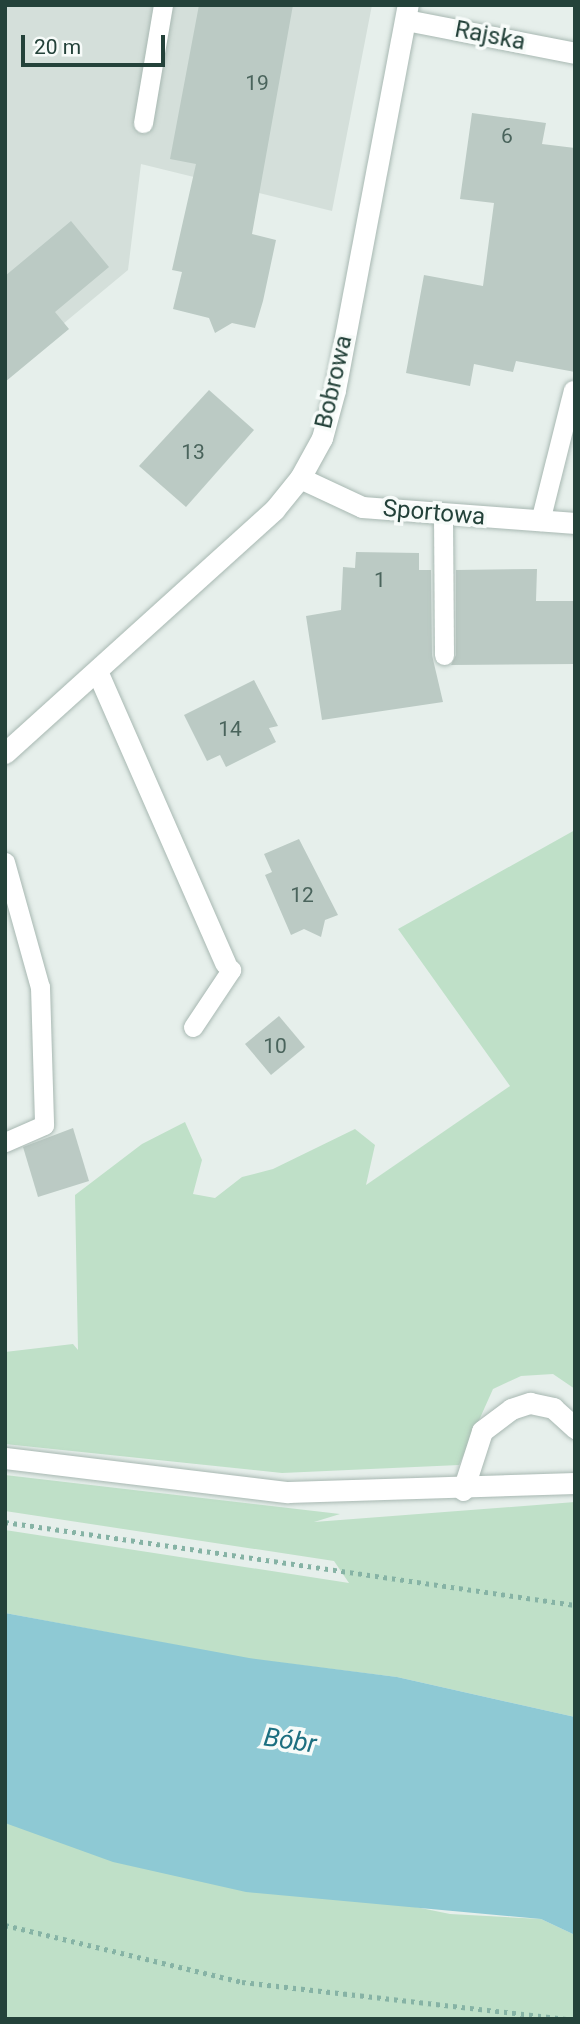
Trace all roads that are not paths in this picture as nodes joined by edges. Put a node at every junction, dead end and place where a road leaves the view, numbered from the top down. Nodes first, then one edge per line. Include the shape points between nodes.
1 (163, 5) edge
2 (407, 13) edge
3 (575, 53) edge
4 (143, 123) dead end
5 (573, 390) edge
6 (300, 478) junction
7 (443, 514) junction
8 (540, 521) junction
9 (575, 523) edge
10 (444, 655) dead end
11 (97, 671) junction
12 (5, 753) edge
13 (5, 862) edge
14 (225, 963) joint
15 (194, 1027) dead end
16 (5, 1142) edge
17 (575, 1428) edge
18 (5, 1458) edge
19 (575, 1483) edge
20 (463, 1490) junction

1 - 4 lane
2 - 3 street, Rajska
2 - 6 street, Bobrowa via 335,390 321,438
5 - 8 lane
6 - 7 street, Sportowa via 362,507
6 - 11 street, Bobrowa via 274,510
7 - 8 street, Sportowa
7 - 10 lane
8 - 9 street, Sportowa
11 - 12 street, Bobrowa
11 - 14 street
13 - 16 lane via 40,987 44,1125
14 - 15 lane via 231,970
17 - 20 street via 553,1408 530,1402 511,1409 482,1431
18 - 20 street via 288,1492
19 - 20 street

